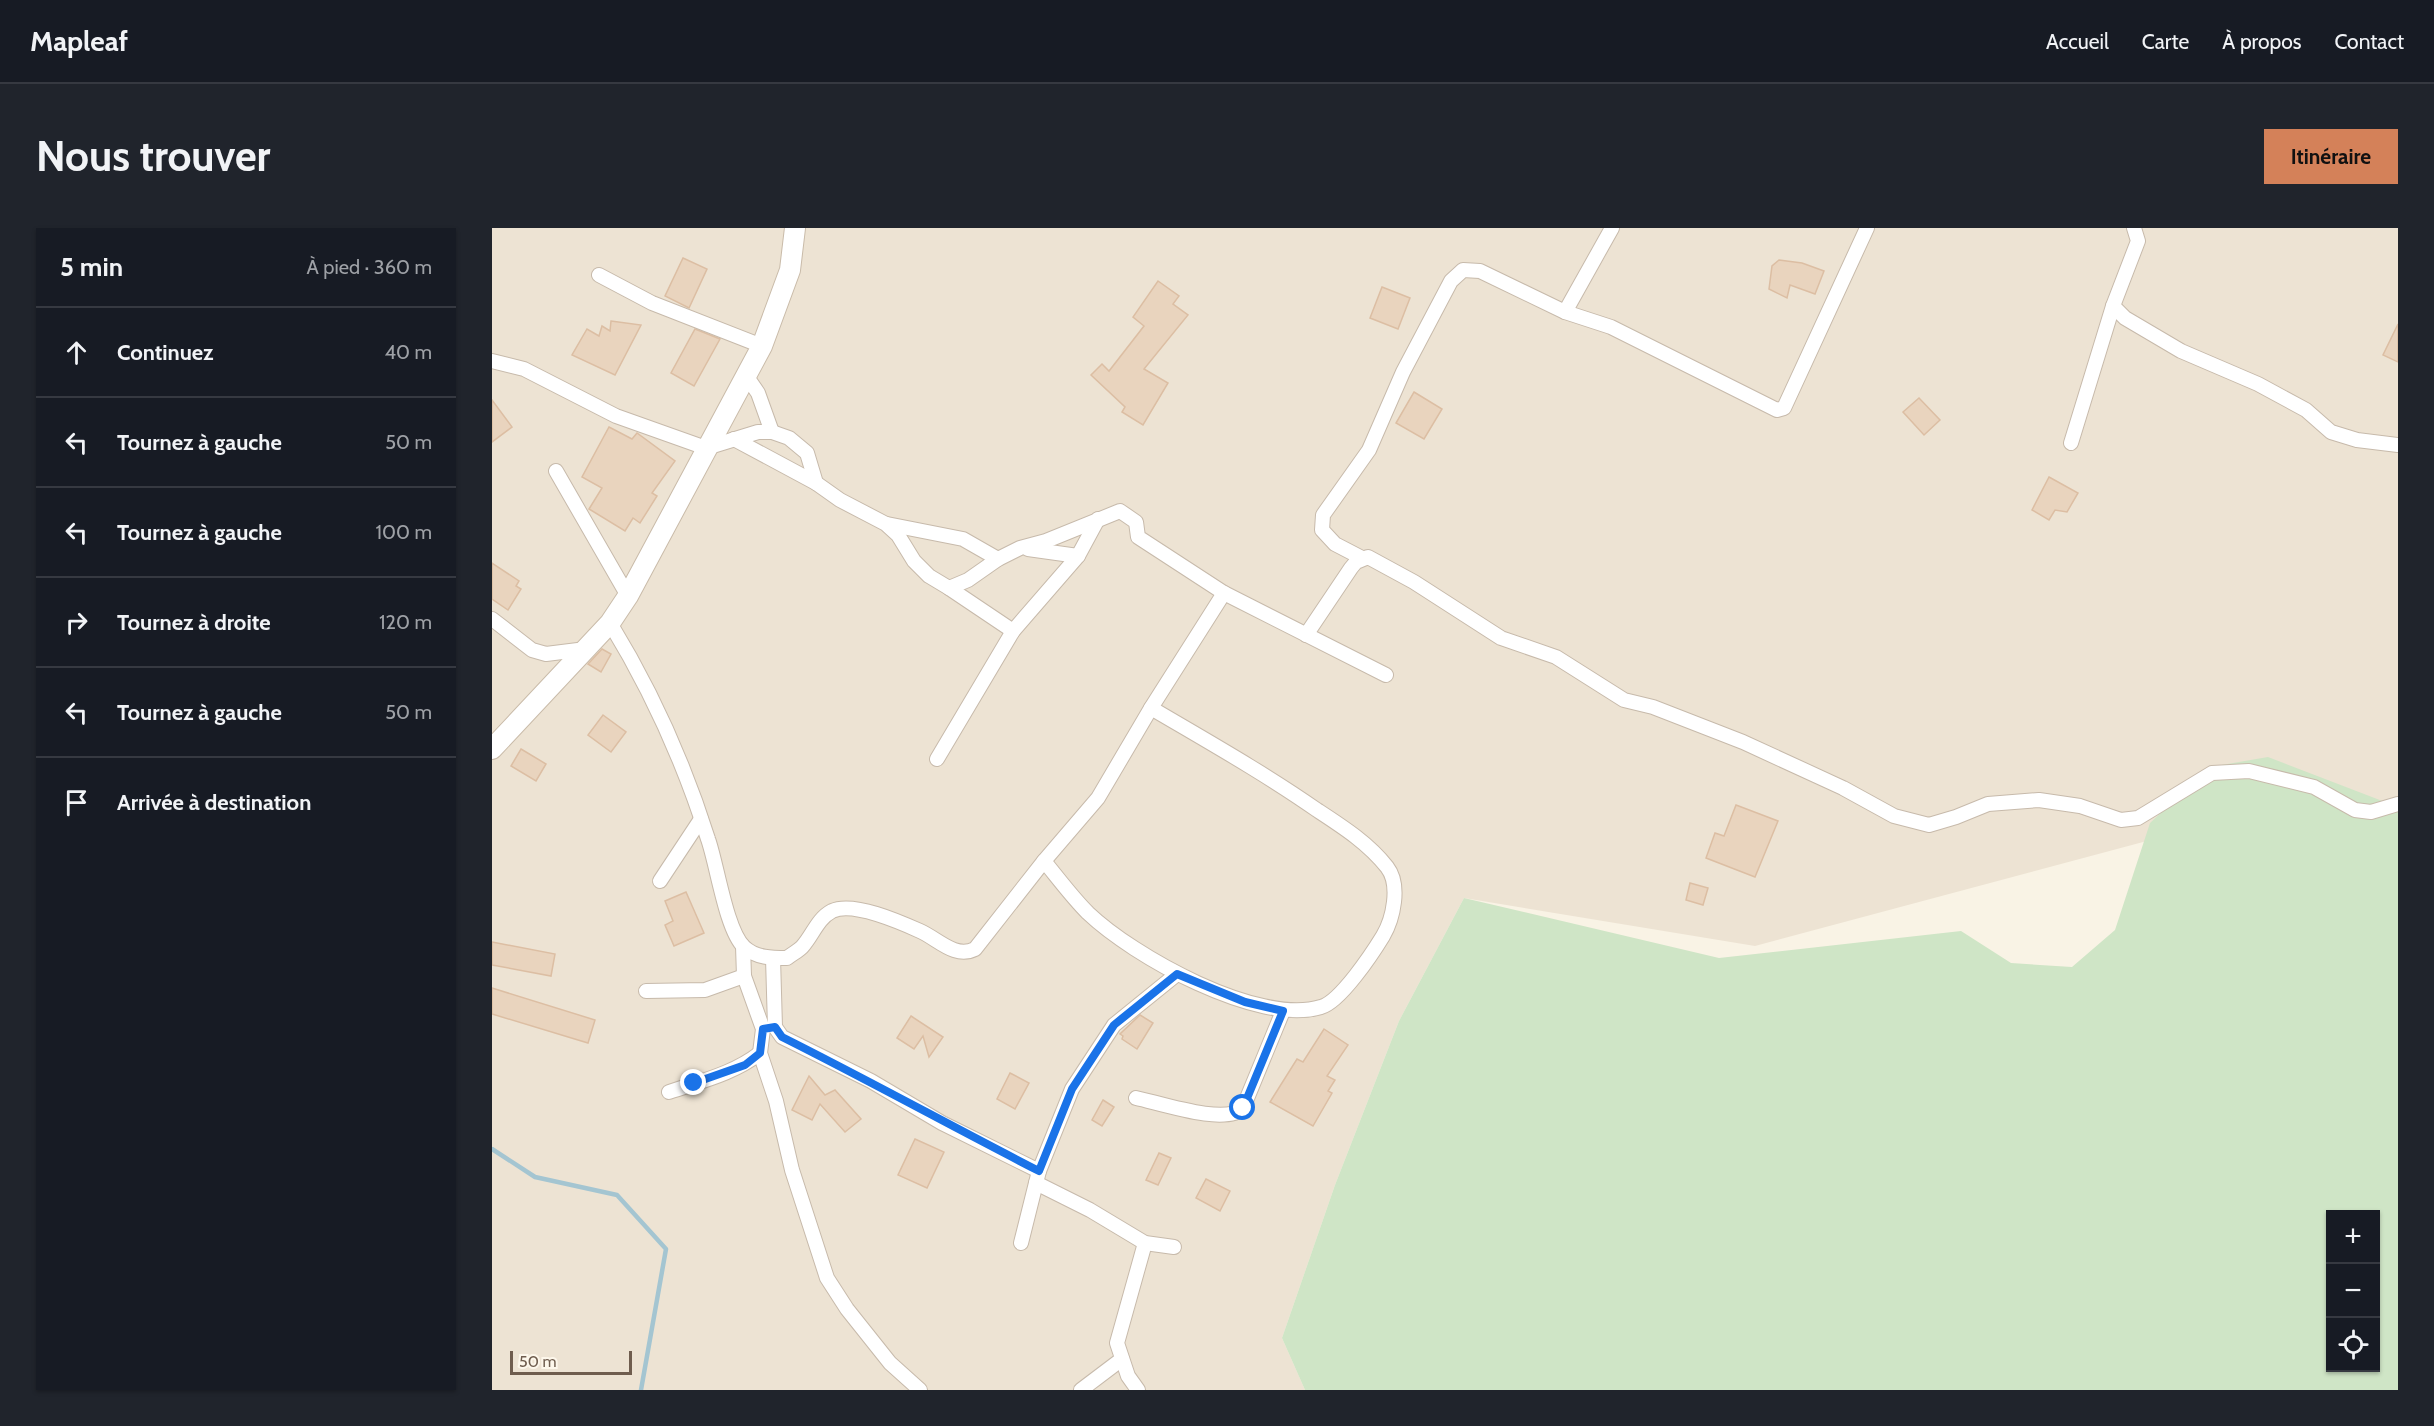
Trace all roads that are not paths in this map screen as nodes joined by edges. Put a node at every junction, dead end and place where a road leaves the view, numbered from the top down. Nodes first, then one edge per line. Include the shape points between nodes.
1 (795, 228) edge
2 (1612, 228) edge
3 (1867, 228) edge
4 (2134, 228) edge
5 (599, 275) dead end
6 (2113, 306) junction
7 (1565, 312) junction
8 (762, 346) junction
9 (492, 361) edge
10 (747, 377) junction
11 (772, 432) junction
12 (734, 440) junction
13 (2071, 443) dead end
14 (2398, 445) edge
15 (706, 448) junction
16 (556, 471) dead end
17 (816, 483) junction
18 (1098, 519) junction
19 (886, 524) junction
20 (1020, 548) junction
21 (1078, 556) junction
22 (1362, 558) junction
23 (998, 559) junction
24 (949, 588) junction
25 (1224, 593) junction
26 (628, 596) junction
27 (492, 619) edge
28 (610, 623) junction
29 (1013, 631) junction
30 (1306, 634) junction
31 (586, 649) junction
32 (1386, 675) dead end
33 (1151, 708) junction
34 (492, 749) edge
35 (937, 759) dead end
36 (2398, 804) edge
37 (701, 819) junction
38 (1044, 861) junction
39 (660, 881) dead end
40 (743, 946) junction
41 (773, 958) junction
42 (1177, 974) junction
43 (744, 976) junction
44 (646, 991) dead end
45 (1283, 1011) junction
46 (769, 1028) junction
47 (760, 1053) junction
48 (669, 1092) dead end
49 (1136, 1098) dead end
50 (1038, 1177) junction
51 (1145, 1242) junction
52 (1021, 1243) dead end
53 (1174, 1247) dead end
54 (1122, 1359) junction
55 (920, 1390) edge
56 (1080, 1390) edge
57 (1138, 1390) edge

1 - 8 street via 790,270
2 - 7 street
3 - 7 street via 1784,408 1777,410 1611,327
4 - 6 street via 2138,241
5 - 8 street via 652,303
6 - 13 street
6 - 14 street via 2125,318 2181,351 2258,384 2306,410 2331,432
7 - 22 street via 1480,271 1463,270 1451,281 1403,372 1369,450 1323,515 1322,530 1335,544
8 - 10 street
9 - 15 street via 524,369 616,417
10 - 11 street via 758,393
10 - 15 street
11 - 12 street
11 - 17 street via 789,438 807,453
12 - 15 street
12 - 17 street
15 - 26 street
16 - 26 street
17 - 19 street
18 - 20 street
18 - 21 street
18 - 25 street via 1120,511 1128,515 1136,522 1138,537
19 - 23 street via 963,539
19 - 24 street via 914,561
20 - 21 street
20 - 23 street
21 - 29 street
22 - 30 street
22 - 36 street via 1368,557 1414,582 1501,638 1556,657 1624,700 1653,707 1743,742 1894,816 1929,825 1988,804 2039,800 2080,806 2121,820 2138,818 2212,773 2250,771 2314,787 2355,810 2371,812
23 - 24 street
24 - 29 street
25 - 30 street
25 - 33 street
26 - 28 street
27 - 31 street via 532,650 546,654
28 - 31 street
28 - 37 street via 642,674
29 - 35 street
30 - 32 street
31 - 34 street
33 - 38 street via 1098,798
33 - 45 street via 1295,795 1362,841 1389,869 1395,894 1389,926 1373,952 1349,984 1323,1007
37 - 39 street
37 - 40 street via 730,918
38 - 41 street via 975,950 967,953 853,907 832,911 787,958
38 - 42 street via 1088,913 1119,939
40 - 41 street via 758,956
40 - 43 street
41 - 46 street
42 - 45 street via 1245,1002
42 - 50 street via 1114,1025 1072,1089
43 - 44 street via 705,990
43 - 46 street
45 - 49 street via 1238,1113 1222,1117
46 - 47 street
46 - 50 street via 872,1081
47 - 48 street via 745,1065
47 - 55 street via 827,1278 890,1363
50 - 51 street
50 - 52 street
51 - 53 street
51 - 54 street via 1117,1343
54 - 56 street
54 - 57 street

